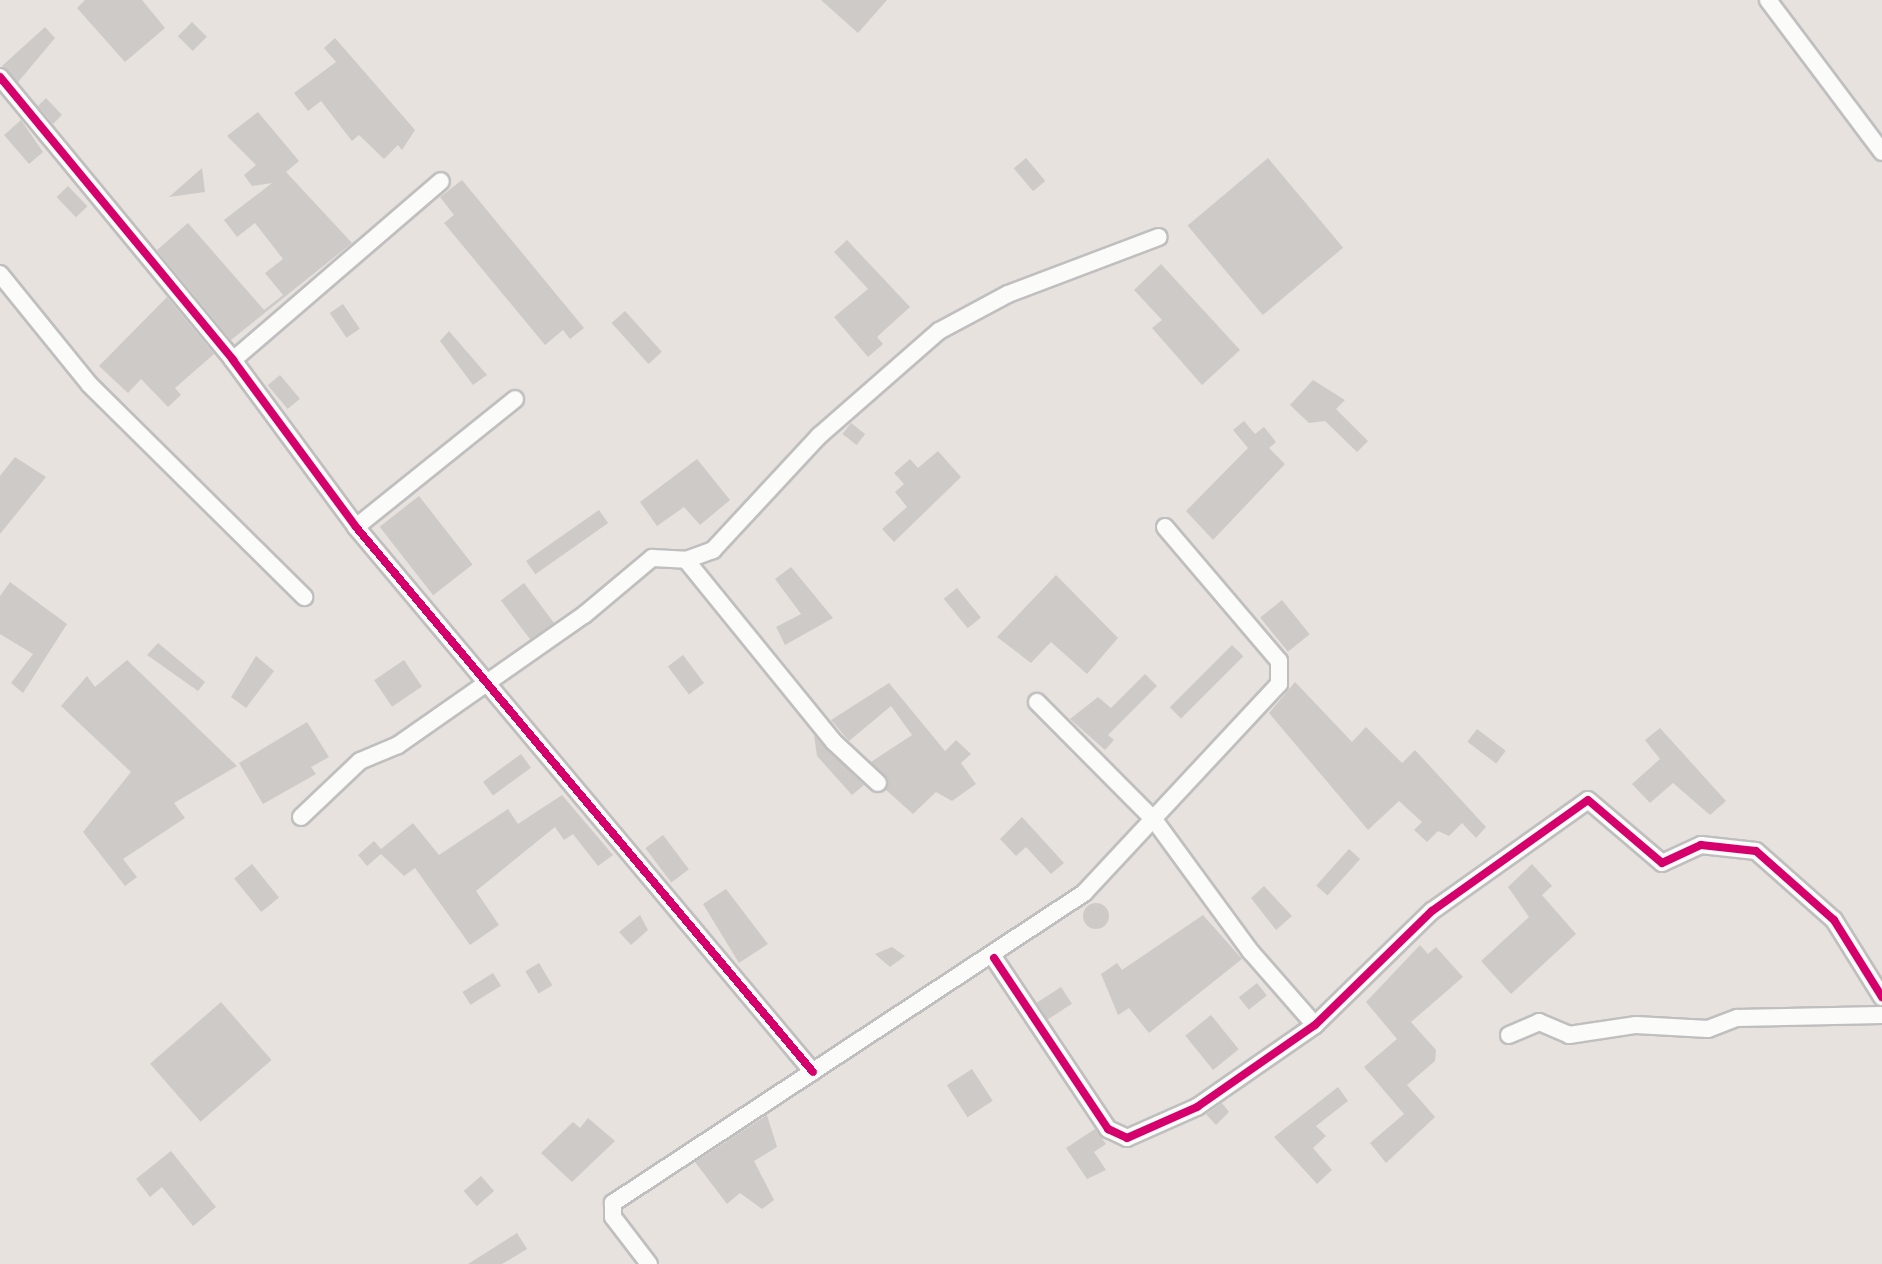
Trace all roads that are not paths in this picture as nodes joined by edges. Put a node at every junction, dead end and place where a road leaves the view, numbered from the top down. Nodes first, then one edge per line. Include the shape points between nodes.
1 (1768, 0) edge
2 (0, 77) edge
3 (1882, 152) edge
4 (441, 181) dead end
5 (1159, 237) dead end
6 (0, 274) edge
7 (233, 360) junction
8 (515, 399) dead end
9 (356, 527) junction
10 (1165, 527) dead end
11 (686, 560) junction
12 (304, 597) dead end
13 (487, 678) junction
14 (1037, 702) dead end
15 (878, 783) dead end
16 (301, 817) dead end
17 (1155, 821) junction
18 (994, 958) junction
19 (1882, 997) edge
20 (1882, 1015) edge
21 (1315, 1025) junction
22 (1509, 1035) dead end
23 (813, 1072) junction
24 (649, 1264) edge

1 - 3 street
2 - 7 street
4 - 7 street
5 - 11 street via 1008,294 939,331 819,436 713,550
6 - 12 street via 89,384
7 - 9 street
8 - 9 street
9 - 13 street
10 - 17 street via 1279,661 1279,684
11 - 13 street via 652,558 584,615
11 - 15 street via 834,742
13 - 16 street via 398,745 360,761
13 - 23 street
14 - 17 street
17 - 18 street via 1084,893
17 - 21 street
18 - 21 street via 1108,1129 1127,1138 1197,1107
18 - 23 street
19 - 21 street via 1834,920 1756,851 1701,845 1662,863 1588,800 1432,911
20 - 22 street via 1737,1018 1708,1029 1636,1025 1569,1035 1539,1022
23 - 24 street via 613,1203 613,1217

